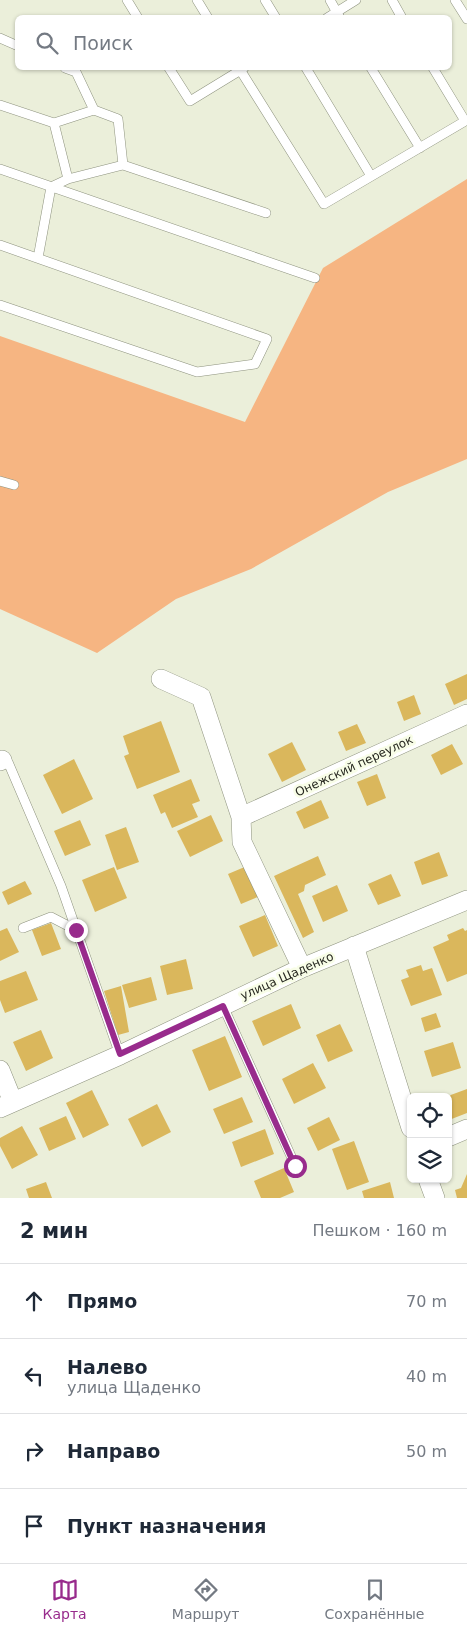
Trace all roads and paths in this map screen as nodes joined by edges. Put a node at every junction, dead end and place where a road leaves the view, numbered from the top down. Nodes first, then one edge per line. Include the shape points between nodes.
1 (127, 0) edge
2 (197, 0) edge
3 (265, 0) edge
4 (330, 0) edge
5 (356, 0) edge
6 (392, 0) edge
7 (455, 0) edge
8 (136, 15) edge
9 (206, 15) edge
10 (274, 15) edge
11 (338, 15) edge
12 (400, 15) edge
13 (467, 20) edge
14 (0, 38) edge
15 (15, 45) edge
16 (70, 70) edge
17 (170, 70) edge
18 (238, 70) edge
19 (242, 70) edge
20 (307, 70) edge
21 (372, 70) edge
22 (434, 70) edge
23 (0, 104) edge
24 (94, 110) junction
25 (466, 120) edge
26 (54, 123) junction
27 (420, 148) junction
28 (123, 165) junction
29 (0, 169) edge
30 (371, 176) junction
31 (68, 179) junction
32 (51, 187) junction
33 (266, 213) dead end
34 (0, 245) edge
35 (38, 258) junction
36 (314, 278) dead end
37 (0, 305) edge
38 (0, 481) edge
39 (14, 485) dead end
40 (161, 679) dead end
41 (467, 714) edge
42 (1, 761) edge
43 (240, 817) junction
44 (467, 900) edge
45 (23, 928) dead end
46 (76, 930) junction
47 (354, 946) junction
48 (302, 968) junction
49 (223, 1006) junction
50 (120, 1054) junction
51 (0, 1070) edge
52 (6, 1105) edge
53 (407, 1115) edge
54 (467, 1129) edge
55 (452, 1135) edge
56 (295, 1166) dead end
57 (429, 1183) edge
58 (434, 1198) edge

1 - 8 lane
2 - 9 lane
3 - 10 lane
4 - 11 lane
5 - 11 lane
6 - 12 lane
7 - 13 lane
14 - 15 lane
16 - 24 lane via 76,72
17 - 18 lane via 190,100
19 - 30 lane via 324,204
20 - 30 lane
21 - 27 lane
22 - 25 lane
23 - 26 lane
24 - 26 lane
24 - 28 lane via 118,119
25 - 27 lane
26 - 31 lane
27 - 30 lane
28 - 31 lane
28 - 33 lane
29 - 32 lane
31 - 32 lane
32 - 35 lane
32 - 36 lane
34 - 35 lane
35 - 37 lane via 267,339 255,364 197,372
38 - 39 lane
40 - 43 street via 201,697
41 - 43 street, Онежский переулок
42 - 46 lane via 8,762 61,886
43 - 48 street via 242,842
44 - 47 street, улица Щаденко
45 - 46 lane via 50,917
46 - 50 lane
47 - 48 street, улица Щаденко
47 - 53 street
48 - 49 street, улица Щаденко
49 - 50 street, улица Щаденко
49 - 56 lane
50 - 52 street, улица Щаденко
51 - 52 street
54 - 55 street
57 - 58 street

